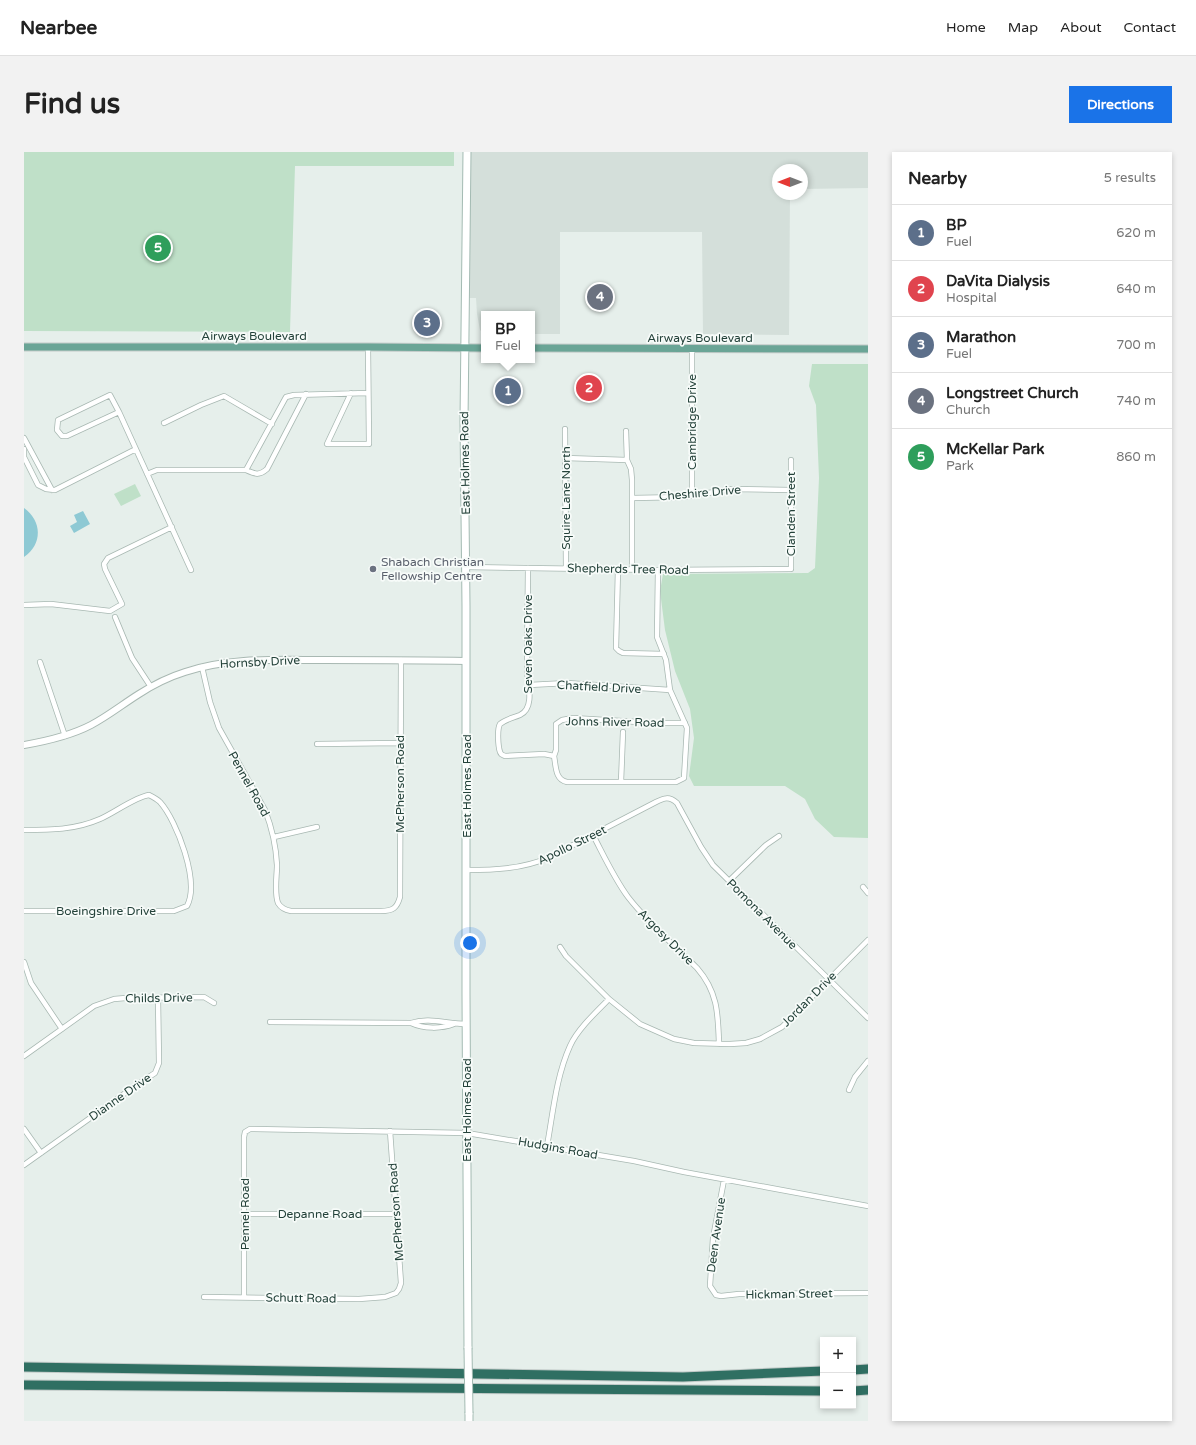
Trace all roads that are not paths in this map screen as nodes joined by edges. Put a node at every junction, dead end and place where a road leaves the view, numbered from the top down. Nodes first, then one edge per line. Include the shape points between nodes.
1 (467, 152) edge
2 (24, 347) edge
3 (368, 347) junction
4 (464, 348) junction
5 (481, 348) edge
6 (535, 348) edge
7 (692, 349) junction
8 (868, 349) edge
9 (351, 393) junction
10 (368, 393) junction
11 (306, 394) junction
12 (119, 412) junction
13 (164, 423) dead end
14 (272, 424) junction
15 (565, 428) dead end
16 (626, 431) dead end
17 (24, 438) edge
18 (24, 449) edge
19 (136, 449) junction
20 (33, 455) junction
21 (24, 458) edge
22 (565, 458) junction
23 (626, 460) junction
24 (791, 460) dead end
25 (246, 470) junction
26 (147, 474) junction
27 (52, 490) junction
28 (791, 490) junction
29 (692, 495) junction
30 (632, 498) junction
31 (172, 528) junction
32 (466, 567) junction
33 (528, 568) junction
34 (566, 568) junction
35 (618, 569) junction
36 (632, 569) junction
37 (791, 569) joint
38 (191, 570) dead end
39 (658, 570) junction
40 (24, 605) edge
41 (115, 617) dead end
42 (664, 654) junction
43 (401, 660) junction
44 (466, 661) junction
45 (40, 662) dead end
46 (202, 667) junction
47 (529, 685) junction
48 (151, 687) junction
49 (670, 690) junction
50 (685, 723) junction
51 (623, 732) dead end
52 (65, 736) junction
53 (400, 743) junction
54 (24, 744) edge
55 (317, 744) dead end
56 (554, 756) junction
57 (621, 782) junction
58 (670, 798) joint
59 (317, 827) dead end
60 (24, 830) edge
61 (593, 835) junction
62 (779, 836) dead end
63 (274, 837) junction
64 (467, 870) junction
65 (729, 882) junction
66 (864, 887) dead end
67 (868, 893) edge
68 (396, 907) joint
69 (24, 911) edge
70 (868, 940) edge
71 (560, 947) dead end
72 (24, 962) edge
73 (828, 980) junction
74 (158, 998) junction
75 (609, 999) junction
76 (214, 1003) dead end
77 (868, 1018) edge
78 (270, 1022) dead end
79 (466, 1024) junction
80 (62, 1029) junction
81 (718, 1044) junction
82 (24, 1056) edge
83 (868, 1061) edge
84 (849, 1090) dead end
85 (24, 1129) edge
86 (390, 1131) junction
87 (245, 1132) joint
88 (467, 1132) junction
89 (547, 1146) junction
90 (41, 1152) junction
91 (24, 1165) edge
92 (724, 1180) junction
93 (868, 1206) edge
94 (244, 1214) junction
95 (396, 1214) junction
96 (712, 1290) joint
97 (396, 1293) joint
98 (868, 1293) edge
99 (204, 1297) dead end
100 (244, 1297) junction
101 (24, 1367) edge
102 (868, 1369) edge
103 (856, 1370) edge
104 (820, 1371) edge
105 (24, 1385) edge
106 (868, 1390) edge
107 (820, 1391) edge
108 (856, 1391) edge
109 (469, 1421) edge

1 - 4 main road, East Holmes Road
2 - 3 main road, Airways Boulevard
3 - 4 main road, Airways Boulevard
3 - 10 street
4 - 5 main road, Airways Boulevard
4 - 32 main road, East Holmes Road
6 - 7 main road, Airways Boulevard
7 - 8 main road, Airways Boulevard
7 - 29 street, Cambridge Drive
9 - 10 street
9 - 10 street via 327,444 369,444
9 - 11 street
11 - 14 street via 286,398
11 - 25 street via 267,469 261,474
12 - 12 street via 67,436 62,436 57,430 58,420 110,395
12 - 19 street
13 - 14 street via 224,396
14 - 25 street
15 - 22 street, Squire Lane North
16 - 23 street
17 - 20 street
18 - 21 street
19 - 26 street
19 - 27 street
20 - 21 street
20 - 27 street
21 - 27 street via 38,485
22 - 23 street
22 - 34 street, Squire Lane North
23 - 30 street via 632,474
24 - 28 street, Clanden Street
25 - 26 street via 157,470
26 - 31 street
28 - 29 street, Cheshire Drive via 732,489
28 - 37 street, Clanden Street
29 - 30 street, Cheshire Drive
30 - 36 street
31 - 38 street
31 - 40 street via 108,558 104,564 105,569 122,604 110,611 51,604
32 - 33 street, Shepherds Tree Road
32 - 44 main road, East Holmes Road
33 - 34 street, Shepherds Tree Road
33 - 47 street, Seven Oaks Drive
34 - 35 street, Shepherds Tree Road
35 - 36 street, Shepherds Tree Road
35 - 42 street via 616,648 623,653
36 - 39 street, Shepherds Tree Road
37 - 39 street, Shepherds Tree Road
39 - 42 street via 657,632
41 - 48 street via 132,658
42 - 49 street
43 - 44 street, Hornsby Drive
43 - 46 street, Hornsby Drive via 247,660
43 - 53 street, McPherson Road
44 - 64 main road, East Holmes Road
45 - 52 street
46 - 48 street, Hornsby Drive via 167,678
46 - 63 street, Pennel Road via 219,728 265,810
47 - 49 street, Chatfield Drive via 566,683
47 - 56 street, Seven Oaks Drive via 529,703 526,710 500,724 500,751 505,756
48 - 52 street, Hornsby Drive via 96,722
49 - 50 street
50 - 56 street, Johns River Road via 573,718 562,720 556,724
50 - 57 street, Johns River Road via 687,741 684,778 676,782
51 - 57 street
52 - 54 street, Hornsby Drive
53 - 55 street
53 - 68 street, McPherson Road via 400,897
56 - 57 street, Johns River Road via 558,777 563,781
58 - 61 street, Apollo Street via 656,802
58 - 65 street, Pomona Avenue via 676,803 704,853
59 - 63 street
60 - 69 street, Boeingshire Drive via 79,826 149,795 162,804 175,828 187,858 190,876 187,906 174,911
61 - 64 street, Apollo Street via 534,863 509,869
61 - 81 street, Argosy Drive via 615,877 639,910 706,978 717,1009
62 - 65 street via 766,845
63 - 68 street, Pennel Road via 277,897 283,909 382,911
64 - 79 main road, East Holmes Road
65 - 73 street, Pomona Avenue
66 - 67 street
70 - 73 street, Jordan Drive
71 - 75 street, Jordan Drive
72 - 80 street via 31,984
73 - 77 street, Pomona Avenue
73 - 81 street, Jordan Drive via 786,1024 772,1034 746,1043
74 - 76 street, Childs Drive via 204,998
74 - 80 street, Childs Drive via 122,998 105,1002 94,1006
74 - 90 street, Dianne Drive via 159,1063 155,1073
75 - 81 street, Jordan Drive via 640,1024 674,1039
75 - 89 street via 589,1019 570,1046 560,1078
78 - 79 street via 411,1023 419,1020
79 - 88 main road, East Holmes Road
80 - 82 street, Childs Drive
83 - 84 street via 855,1077
85 - 90 street
86 - 87 street, Hudgins Road via 250,1129
86 - 88 street, Hudgins Road
86 - 95 street, McPherson Road
87 - 94 street, Pennel Road
88 - 89 street, Hudgins Road
88 - 109 main road, East Holmes Road, bridge
89 - 92 street, Hudgins Road
90 - 91 street, Dianne Drive
92 - 93 street, Hudgins Road
92 - 96 street, Deen Avenue via 712,1248 709,1282
94 - 95 street, Depanne Road
94 - 100 street, Pennel Road
95 - 97 street, McPherson Road via 401,1283
96 - 98 street, Hickman Street via 721,1296
97 - 100 street, Schutt Road via 384,1297 359,1298
99 - 100 street, Schutt Road
101 - 104 highway via 683,1377
102 - 103 highway
105 - 107 highway
106 - 108 highway

